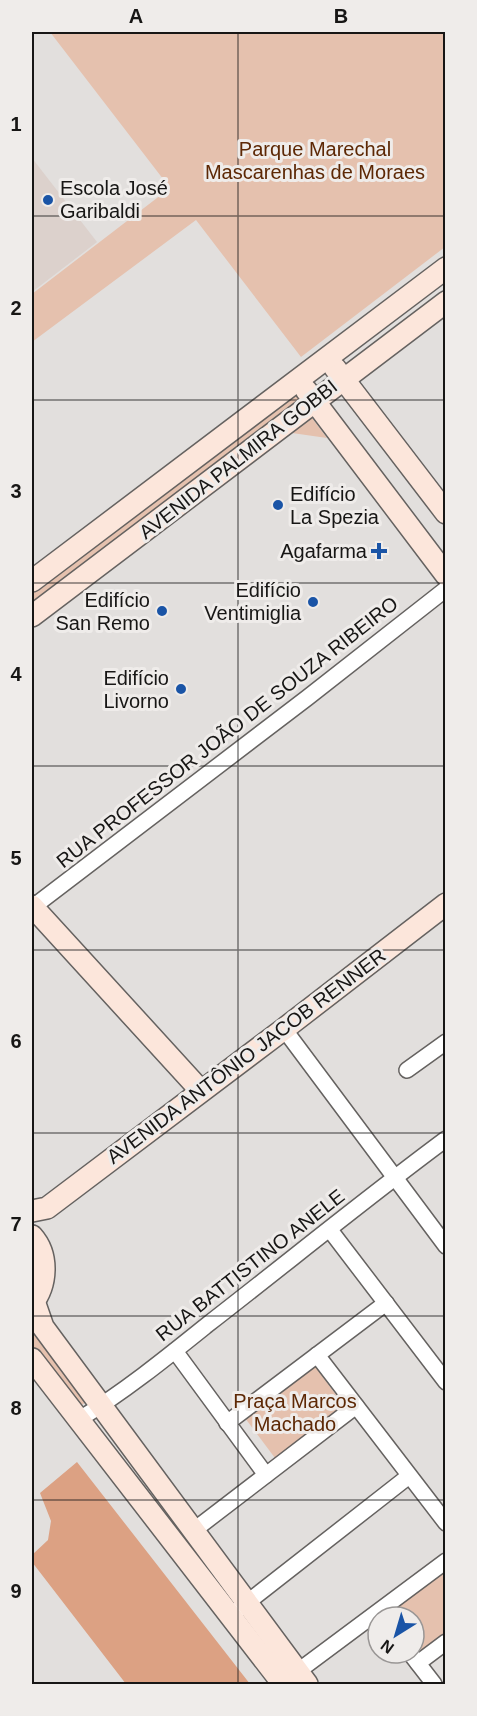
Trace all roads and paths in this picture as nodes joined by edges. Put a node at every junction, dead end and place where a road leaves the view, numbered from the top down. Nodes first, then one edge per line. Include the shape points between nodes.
1 (446, 268) edge
2 (446, 302) edge
3 (328, 358) junction
4 (343, 378) junction
5 (298, 380) junction
6 (314, 401) junction
7 (446, 513) edge
8 (446, 575) edge
9 (32, 581) edge
10 (446, 589) edge
11 (32, 616) edge
12 (446, 904) edge
13 (32, 906) edge
14 (284, 1029) junction
15 (446, 1042) edge
16 (407, 1070) dead end
17 (201, 1091) junction
18 (446, 1139) edge
19 (395, 1177) junction
20 (39, 1210) edge
21 (330, 1230) junction
22 (33, 1238) edge
23 (446, 1246) edge
24 (33, 1302) edge
25 (386, 1303) junction
26 (175, 1351) junction
27 (316, 1355) junction
28 (32, 1359) edge
29 (446, 1383) edge
30 (101, 1406) junction
31 (356, 1406) junction
32 (78, 1420) junction
33 (227, 1423) junction
34 (130, 1447) junction
35 (111, 1461) junction
36 (266, 1475) junction
37 (409, 1476) junction
38 (446, 1523) edge
39 (193, 1531) junction
40 (446, 1561) edge
41 (393, 1605) edge
42 (238, 1609) junction
43 (366, 1626) edge
44 (446, 1642) edge
45 (426, 1652) edge
46 (419, 1665) edge
47 (295, 1680) edge
48 (434, 1684) edge

1 - 3 street, AVENIDA PALMIRA GOBBI
2 - 4 street, AVENIDA PALMIRA GOBBI
3 - 4 street
3 - 5 street, AVENIDA PALMIRA GOBBI
4 - 6 street, AVENIDA PALMIRA GOBBI
4 - 7 street
5 - 6 street
5 - 9 street, AVENIDA PALMIRA GOBBI
6 - 8 street
6 - 11 street, AVENIDA PALMIRA GOBBI
10 - 13 street, RUA PROFESSOR JOÃO DE SOUZA RIBEIRO
12 - 14 street, AVENIDA ANTÔNIO JACOB RENNER
13 - 17 street
14 - 17 street, AVENIDA ANTÔNIO JACOB RENNER
14 - 19 street
15 - 16 street
17 - 20 street, AVENIDA ANTÔNIO JACOB RENNER
18 - 19 street, RUA BATTISTINO ANELE
19 - 21 street, RUA BATTISTINO ANELE
19 - 23 street
20 - 22 street, AVENIDA ANTÔNIO JACOB RENNER
21 - 25 street
21 - 26 street, RUA BATTISTINO ANELE
22 - 24 street via 43,1257 44,1275
24 - 30 street via 42,1327
25 - 27 street
25 - 29 street
26 - 30 street, RUA BATTISTINO ANELE
26 - 33 street
27 - 31 street
27 - 33 street
28 - 32 street
30 - 32 street, RUA BATTISTINO ANELE
30 - 34 street
31 - 36 street
31 - 37 street
32 - 35 street
33 - 36 street
34 - 35 street
34 - 39 street
35 - 42 street
36 - 39 street
37 - 38 street
37 - 42 street
39 - 42 street
40 - 41 street
42 - 47 street
43 - 47 street
44 - 45 street
46 - 48 street

